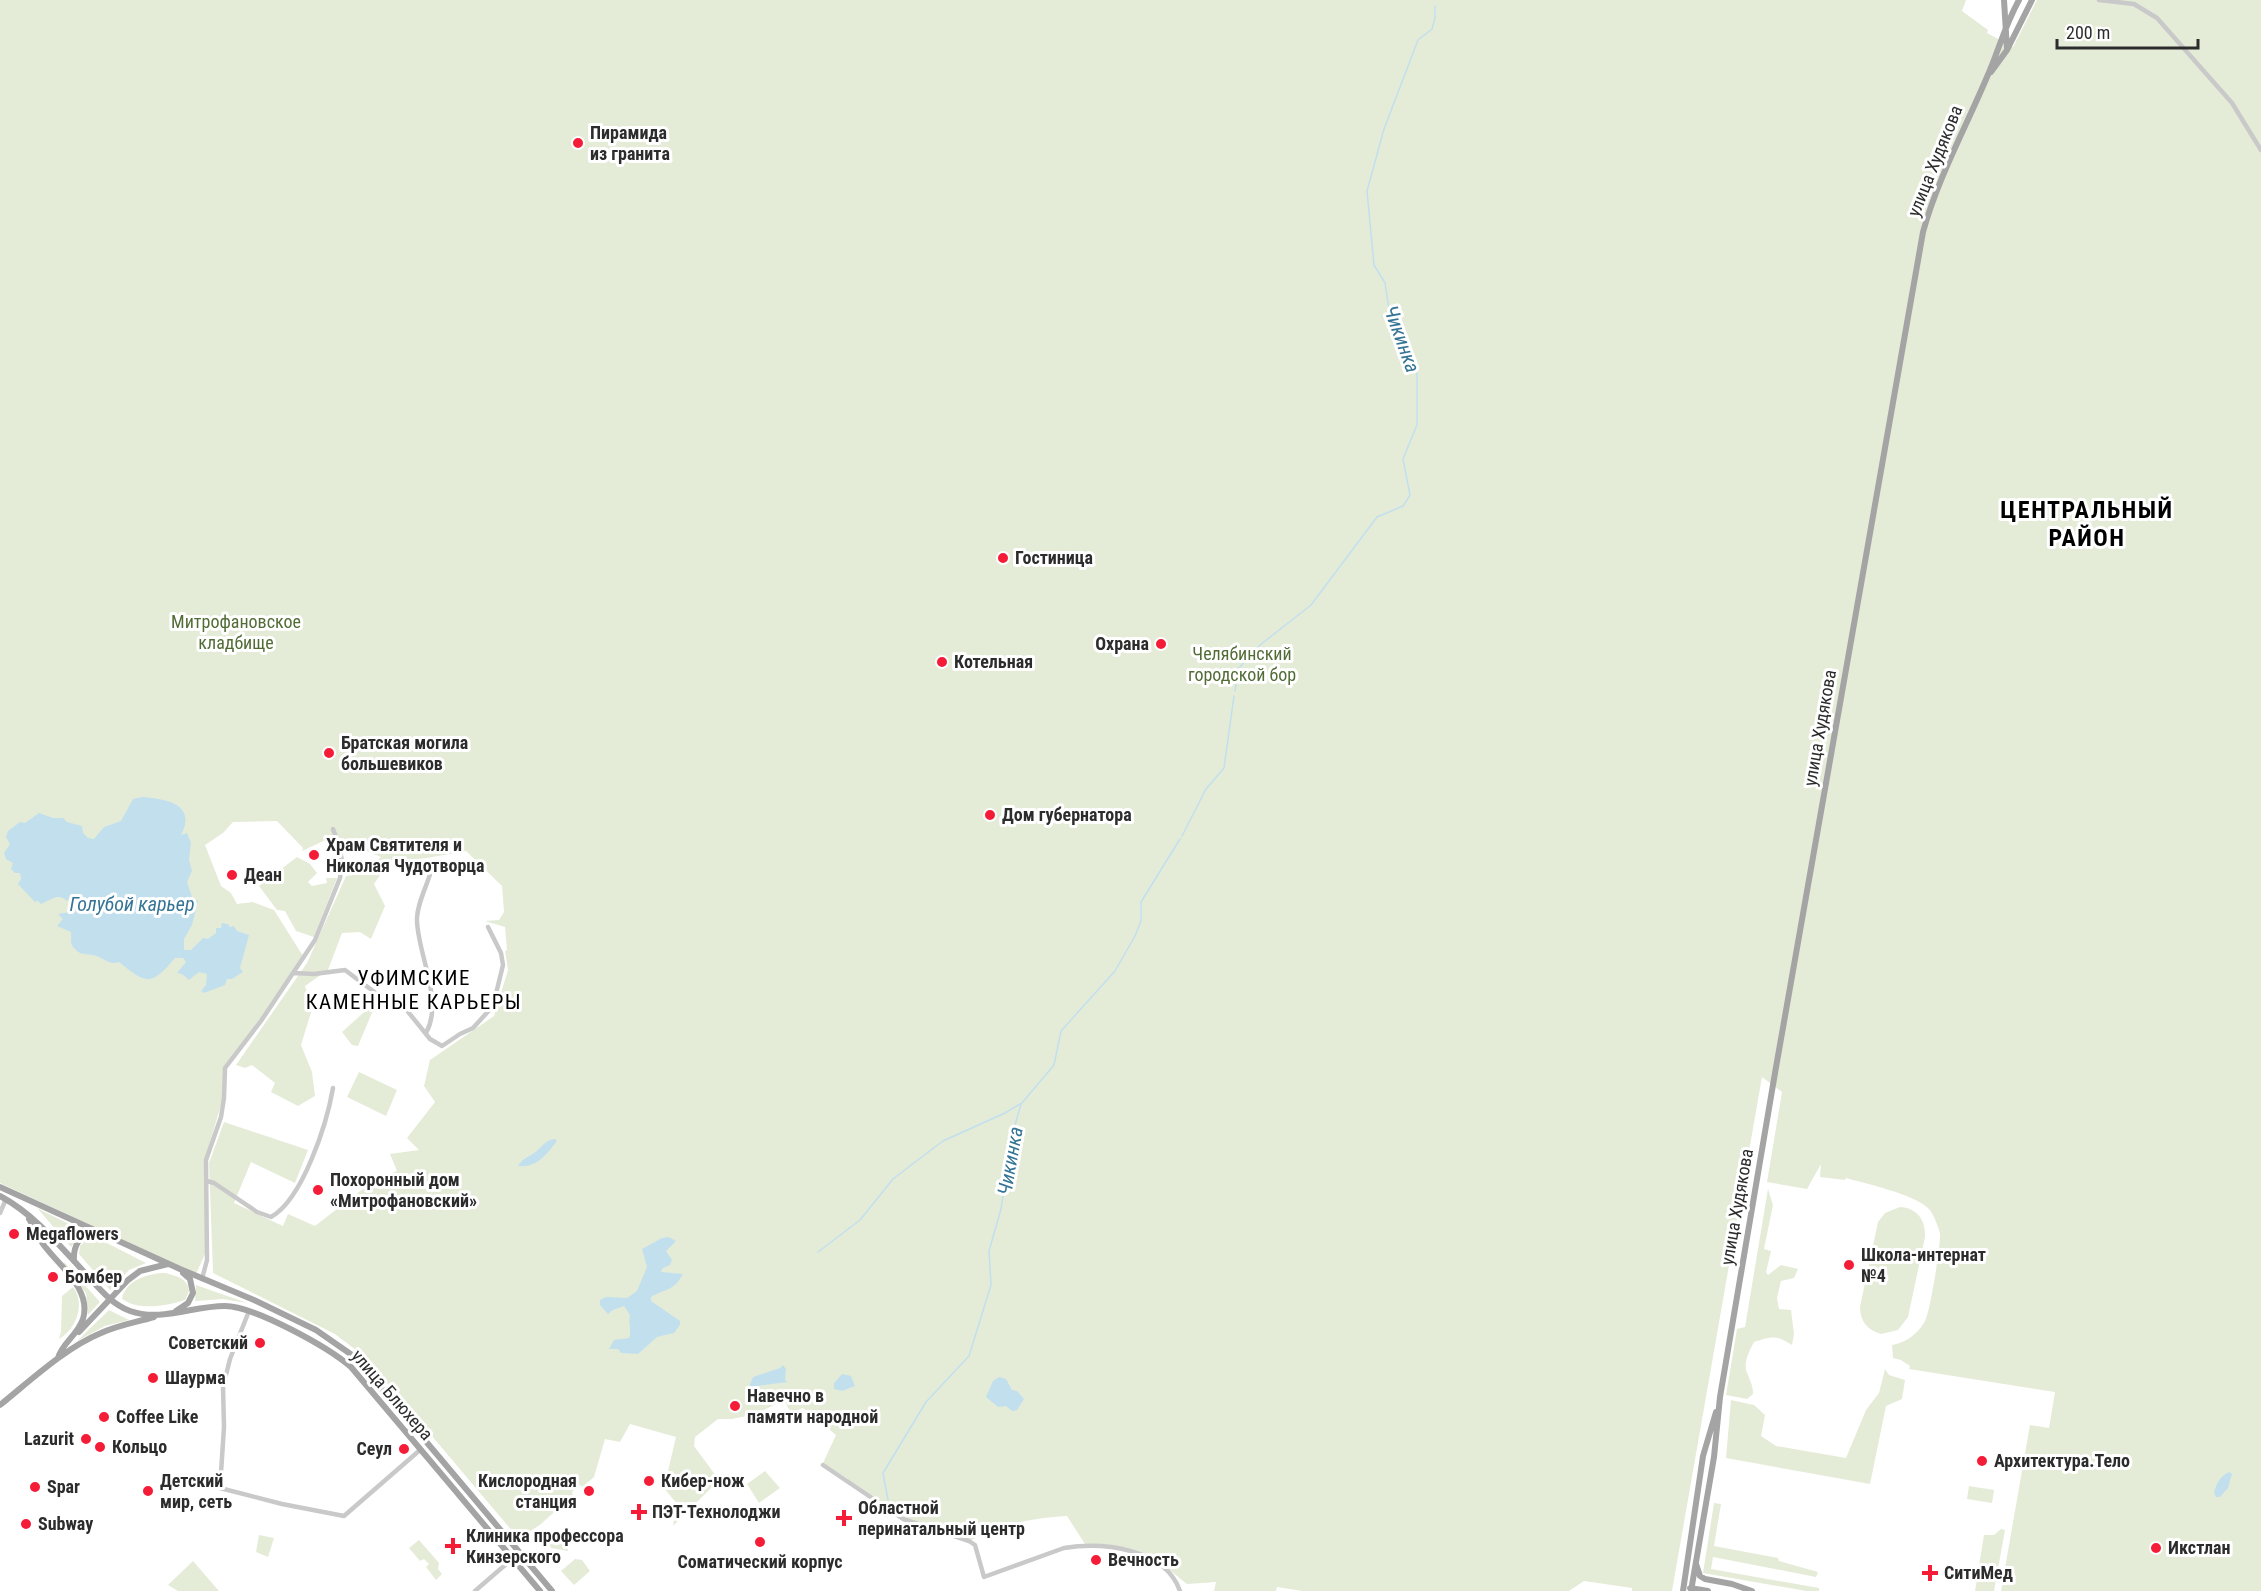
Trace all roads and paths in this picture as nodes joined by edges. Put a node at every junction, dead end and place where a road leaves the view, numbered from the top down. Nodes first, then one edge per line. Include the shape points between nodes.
1 (2004, 0) edge
2 (2019, 0) edge
3 (2032, 0) edge
4 (2099, 0) edge
5 (2006, 23) junction
6 (2007, 50) junction
7 (1988, 75) junction
8 (2261, 150) edge
9 (333, 829) dead end
10 (431, 871) dead end
11 (488, 927) dead end
12 (294, 972) junction
13 (426, 1033) junction
14 (333, 1088) dead end
15 (207, 1181) junction
16 (0, 1187) edge
17 (3, 1198) edge
18 (0, 1214) edge
19 (26, 1214) junction
20 (99, 1233) junction
21 (74, 1261) junction
22 (168, 1264) junction
23 (180, 1269) junction
24 (202, 1279) junction
25 (110, 1300) junction
26 (249, 1311) junction
27 (173, 1313) junction
28 (158, 1316) junction
29 (74, 1337) junction
30 (58, 1358) junction
31 (1720, 1397) junction
32 (0, 1405) edge
33 (420, 1450) junction
34 (823, 1466) dead end
35 (520, 1552) junction
36 (512, 1559) junction
37 (1695, 1561) junction
38 (1683, 1589) edge
39 (1691, 1589) edge
40 (475, 1591) edge
41 (540, 1591) edge
42 (552, 1591) edge
43 (1180, 1591) edge
44 (1708, 1591) edge
45 (1752, 1591) edge

1 - 5 main road
2 - 5 main road
3 - 6 main road
4 - 8 street via 2134,4 2157,18 2232,103
5 - 6 main road
5 - 7 main road
6 - 7 main road
7 - 31 main road, улица Худякова via 1942,174 1923,232
9 - 12 street via 342,861 340,878 315,940
10 - 13 street via 417,921 433,1002
11 - 13 street via 503,965 493,1006 473,1028 442,1046
12 - 13 street via 345,970 381,998 405,1008
12 - 15 street via 225,1068 221,1117 206,1160
14 - 15 street via 316,1147 298,1188 281,1211 271,1216 257,1212
15 - 24 street via 207,1260
16 - 20 main road, улица Блюхера
17 - 18 street
17 - 19 main road, улица Блюхера
19 - 21 main road, улица Блюхера
19 - 29 main road via 82,1294 84,1313
20 - 21 main road via 82,1237 74,1250
20 - 22 main road, улица Блюхера
21 - 25 main road, улица Блюхера
22 - 23 main road, улица Блюхера
22 - 25 main road via 140,1271
23 - 24 main road, улица Блюхера
23 - 27 main road via 190,1279 194,1293 188,1303
24 - 35 main road, улица Блюхера via 316,1330 352,1355
25 - 28 main road, улица Блюхера via 130,1311
25 - 29 main road
26 - 27 main road, улица Блюхера via 226,1306
26 - 33 main road, улица Блюхера via 337,1355
26 - 33 street via 223,1387 220,1488 344,1516
27 - 28 main road, улица Блюхера
28 - 30 main road via 99,1334
29 - 30 main road via 60,1350
30 - 32 main road
31 - 37 main road, улица Худякова via 1714,1458
31 - 38 main road, улица Худякова via 1703,1456
33 - 36 main road, улица Блюхера
34 - 43 street via 903,1520 975,1545 984,1577 1064,1548 1123,1549 1167,1569
35 - 36 main road
35 - 42 main road, улица Блюхера
36 - 40 street
36 - 41 main road, улица Блюхера
37 - 39 main road, улица Худякова
37 - 45 main road via 1705,1579
38 - 39 main road
39 - 44 main road

